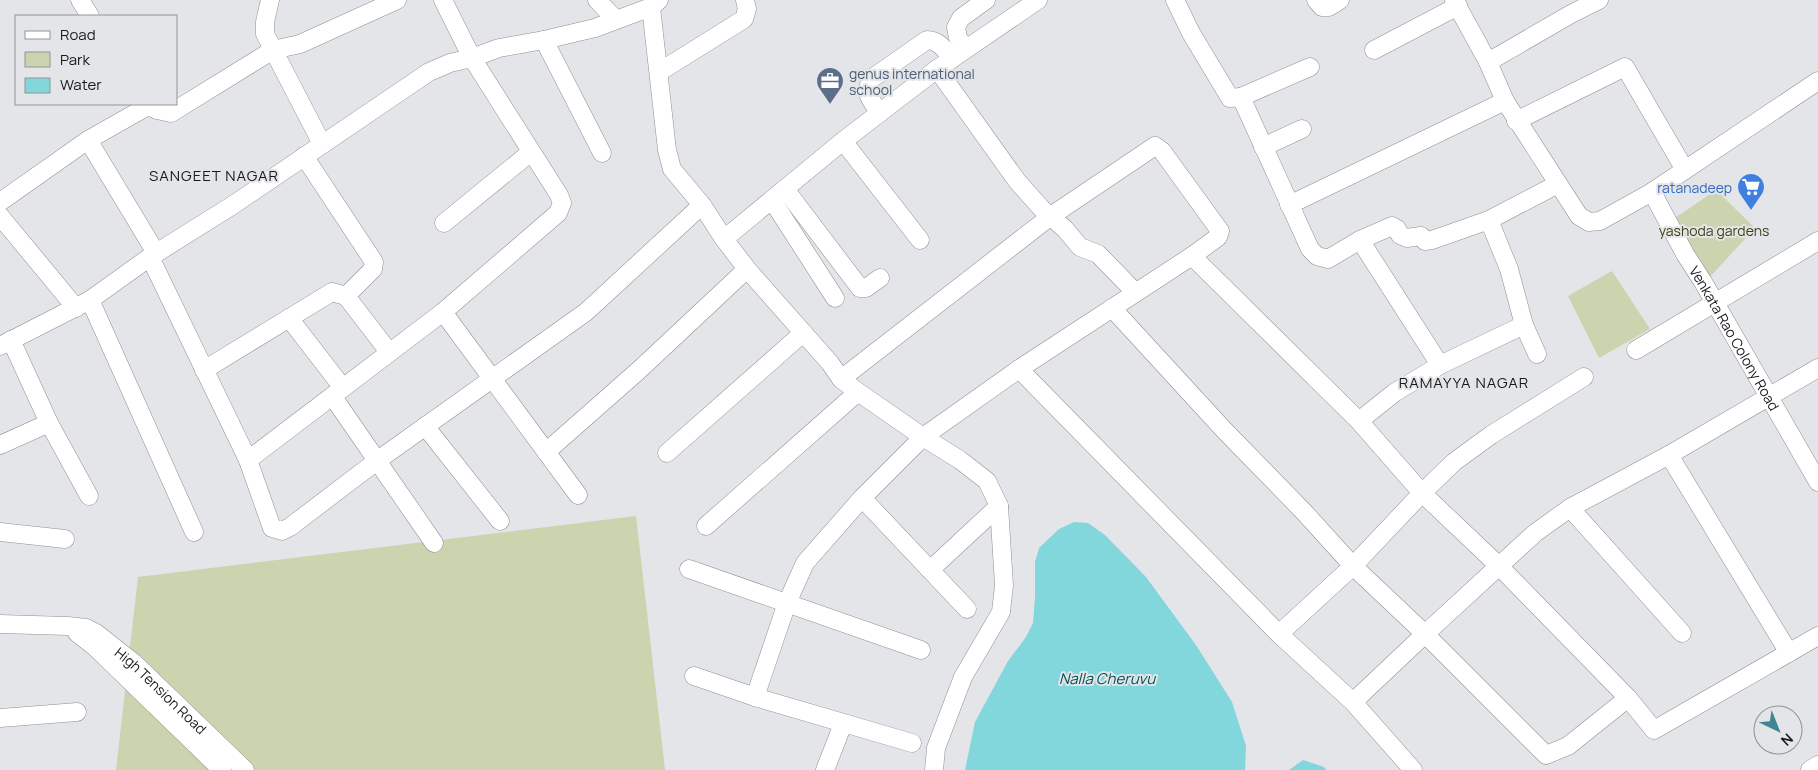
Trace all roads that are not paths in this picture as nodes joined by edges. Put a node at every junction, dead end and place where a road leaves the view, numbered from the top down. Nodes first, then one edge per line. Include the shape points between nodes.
1 (80, 0) edge
2 (270, 0) edge
3 (397, 0) edge
4 (443, 0) edge
5 (597, 0) edge
6 (745, 0) edge
7 (986, 0) edge
8 (1038, 0) edge
9 (1175, 0) edge
10 (1316, 0) edge
11 (1340, 0) edge
12 (1593, 0) edge
13 (1600, 0) edge
14 (655, 3) edge
15 (1456, 3) edge
16 (1568, 9) edge
17 (89, 15) edge
18 (616, 20) junction
19 (544, 40) junction
20 (273, 50) junction
21 (1374, 50) dead end
22 (959, 54) junction
23 (472, 58) junction
24 (1488, 62) junction
25 (1310, 67) dead end
26 (937, 69) junction
27 (659, 72) junction
28 (1818, 81) edge
29 (1241, 97) junction
30 (1505, 101) junction
31 (147, 105) edge
32 (880, 113) junction
33 (1516, 121) junction
34 (1302, 128) dead end
35 (88, 140) junction
36 (843, 141) junction
37 (322, 144) junction
38 (1263, 146) junction
39 (532, 152) junction
40 (602, 153) dead end
41 (304, 156) junction
42 (1685, 170) junction
43 (1558, 184) junction
44 (1652, 192) junction
45 (779, 194) junction
46 (0, 202) edge
47 (1289, 205) junction
48 (702, 206) junction
49 (0, 216) edge
50 (1051, 216) junction
51 (1489, 220) junction
52 (444, 224) dead end
53 (724, 239) junction
54 (920, 240) dead end
55 (1360, 240) junction
56 (1818, 241) edge
57 (153, 255) junction
58 (1192, 256) junction
59 (747, 270) junction
60 (880, 278) dead end
61 (1135, 292) junction
62 (346, 296) junction
63 (835, 298) dead end
64 (83, 304) junction
65 (1716, 304) junction
66 (1112, 308) junction
67 (443, 312) junction
68 (289, 318) junction
69 (1524, 325) junction
70 (803, 333) junction
71 (6, 343) edge
72 (1636, 350) dead end
73 (389, 352) junction
74 (1537, 354) dead end
75 (1440, 365) junction
76 (1818, 368) edge
77 (1019, 369) junction
78 (204, 370) junction
79 (492, 378) junction
80 (841, 378) junction
81 (1584, 378) dead end
82 (858, 392) junction
83 (338, 393) junction
84 (1769, 397) junction
85 (1359, 421) junction
86 (49, 423) junction
87 (425, 426) junction
88 (923, 437) junction
89 (0, 445) edge
90 (546, 452) junction
91 (667, 453) dead end
92 (1669, 455) junction
93 (248, 460) junction
94 (378, 460) junction
95 (1818, 482) edge
96 (1422, 493) junction
97 (578, 495) dead end
98 (89, 496) dead end
99 (862, 498) junction
100 (999, 506) junction
101 (1570, 508) junction
102 (500, 521) dead end
103 (706, 526) dead end
104 (0, 532) edge
105 (194, 532) dead end
106 (66, 539) dead end
107 (434, 543) dead end
108 (1354, 566) junction
109 (1499, 566) junction
110 (689, 569) dead end
111 (930, 570) junction
112 (787, 603) junction
113 (967, 609) dead end
114 (0, 624) edge
115 (68, 626) junction
116 (1279, 634) junction
117 (1425, 634) junction
118 (1682, 634) dead end
119 (1818, 636) edge
120 (921, 650) dead end
121 (1789, 654) junction
122 (694, 676) dead end
123 (756, 697) junction
124 (1628, 698) junction
125 (1353, 702) junction
126 (76, 712) dead end
127 (0, 718) edge
128 (843, 724) junction
129 (912, 743) dead end
130 (1818, 765) edge
131 (222, 770) edge
132 (245, 770) edge
133 (825, 770) edge
134 (934, 770) edge
135 (1413, 770) edge
136 (1810, 770) edge

1 - 17 street
2 - 20 street via 265,34
3 - 20 street via 300,44
4 - 23 street
5 - 18 street
6 - 27 street via 744,19
7 - 22 street via 961,18 956,27
8 - 22 street
9 - 29 street via 1230,98
10 - 11 street via 1322,7
12 - 16 street
13 - 16 street
14 - 18 street
14 - 27 street
15 - 21 street
15 - 24 street
16 - 24 street
18 - 19 street
19 - 23 street via 499,48
19 - 40 street
20 - 31 street via 171,113
20 - 37 street
22 - 26 street
22 - 32 street via 927,40 871,79 868,94
23 - 37 street via 429,72
23 - 39 street
24 - 30 street
25 - 29 street
26 - 32 street
26 - 50 street via 1017,182
27 - 48 street via 672,169
28 - 42 street
29 - 38 street
30 - 33 street
30 - 47 street
31 - 35 street
32 - 36 street
33 - 42 street via 1624,67
33 - 43 street
34 - 38 street
35 - 46 street
35 - 57 street
36 - 45 street
36 - 54 street
37 - 41 street
38 - 47 street
39 - 52 street
39 - 67 street via 559,195 562,203 558,212
41 - 57 street
41 - 62 street via 374,262 373,269
42 - 44 street
43 - 44 street via 1579,216 1589,222 1600,222
43 - 51 street
44 - 65 street, Venkata Rao Colony Road
45 - 53 street
45 - 60 street via 860,288 866,288
45 - 63 street
47 - 55 street via 1310,249 1317,256 1328,259
48 - 53 street
48 - 79 street via 586,312
49 - 64 street
50 - 58 street via 1155,146 1220,230 1218,237
50 - 61 street via 1080,247 1098,254
50 - 80 street
51 - 55 street via 1432,240 1425,241 1421,236 1407,238 1392,226
51 - 69 street via 1510,270
53 - 59 street
55 - 75 street
56 - 65 street
57 - 64 street
57 - 78 street
58 - 61 street
58 - 85 street
59 - 70 street
59 - 90 street
61 - 66 street
62 - 68 street via 332,292
62 - 73 street
64 - 71 street
64 - 105 street
65 - 72 street
65 - 84 street, Venkata Rao Colony Road
66 - 77 street
66 - 108 street
67 - 73 street
67 - 79 street
68 - 78 street
68 - 83 street
69 - 74 street
69 - 75 street
70 - 80 street
70 - 91 street
71 - 86 street
73 - 83 street
75 - 85 street via 1394,393
76 - 84 street
77 - 88 street
77 - 116 street
78 - 93 street
79 - 87 street
79 - 90 street
80 - 82 street
81 - 96 street via 1491,435 1454,462
82 - 88 street
82 - 103 street
83 - 93 street
83 - 94 street
84 - 92 street
84 - 95 street, Venkata Rao Colony Road
85 - 96 street
86 - 89 street
86 - 98 street
87 - 94 street
87 - 102 street
88 - 99 street
88 - 100 street via 987,481
90 - 97 street
92 - 101 street
92 - 121 street
93 - 94 street via 272,528 282,531
94 - 107 street
96 - 108 street
96 - 109 street
99 - 111 street
99 - 112 street via 805,563
100 - 111 street
100 - 134 street via 1004,585 1001,612 963,676 936,748
101 - 109 street via 1535,533
101 - 118 street
104 - 106 street
108 - 116 street
108 - 117 street
109 - 117 street
109 - 124 street
110 - 112 street
111 - 113 street
112 - 120 street
112 - 123 street
114 - 115 street, High Tension Road
115 - 131 street, High Tension Road via 95,647
115 - 132 street, High Tension Road via 86,628 134,662
116 - 125 street
117 - 124 street via 1546,755 1568,746
117 - 125 street
119 - 121 street
121 - 124 street via 1654,730
122 - 123 street
123 - 128 street
125 - 135 street
126 - 127 street
128 - 129 street
128 - 133 street
130 - 136 street

